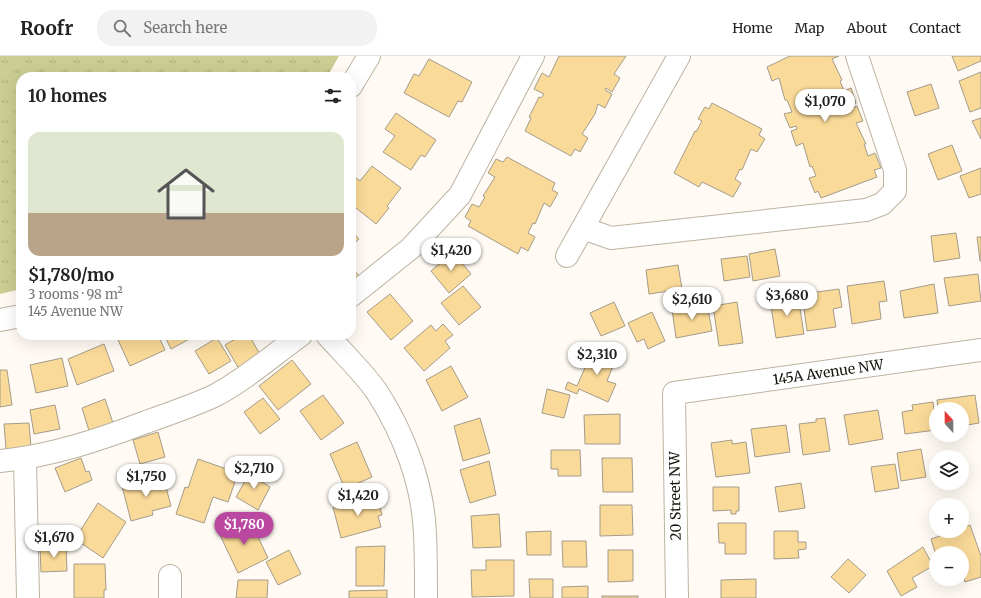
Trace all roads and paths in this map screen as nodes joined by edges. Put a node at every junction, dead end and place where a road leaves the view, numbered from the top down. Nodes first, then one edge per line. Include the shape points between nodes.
1 (369, 56) edge
2 (533, 56) edge
3 (679, 56) edge
4 (857, 56) edge
5 (356, 78) edge
6 (583, 228) junction
7 (568, 256) dead end
8 (356, 292) edge
9 (16, 317) edge
10 (0, 320) edge
11 (294, 340) edge
12 (331, 340) edge
13 (981, 350) edge
14 (674, 393) joint
15 (25, 458) junction
16 (0, 461) edge
17 (170, 576) dead end
18 (28, 598) edge
19 (170, 598) edge
20 (426, 598) edge
21 (677, 598) edge

1 - 5 street
2 - 8 street via 460,195 411,248
3 - 6 street
4 - 6 street via 895,170 895,191 882,204 866,210 611,238
6 - 7 street
9 - 10 street
11 - 15 street via 214,395 89,443
12 - 20 street via 376,392 401,437 418,488 422,511
13 - 14 street, 145A Avenue NW
14 - 21 street, 20 Street NW
15 - 16 street
15 - 18 street
17 - 19 street

